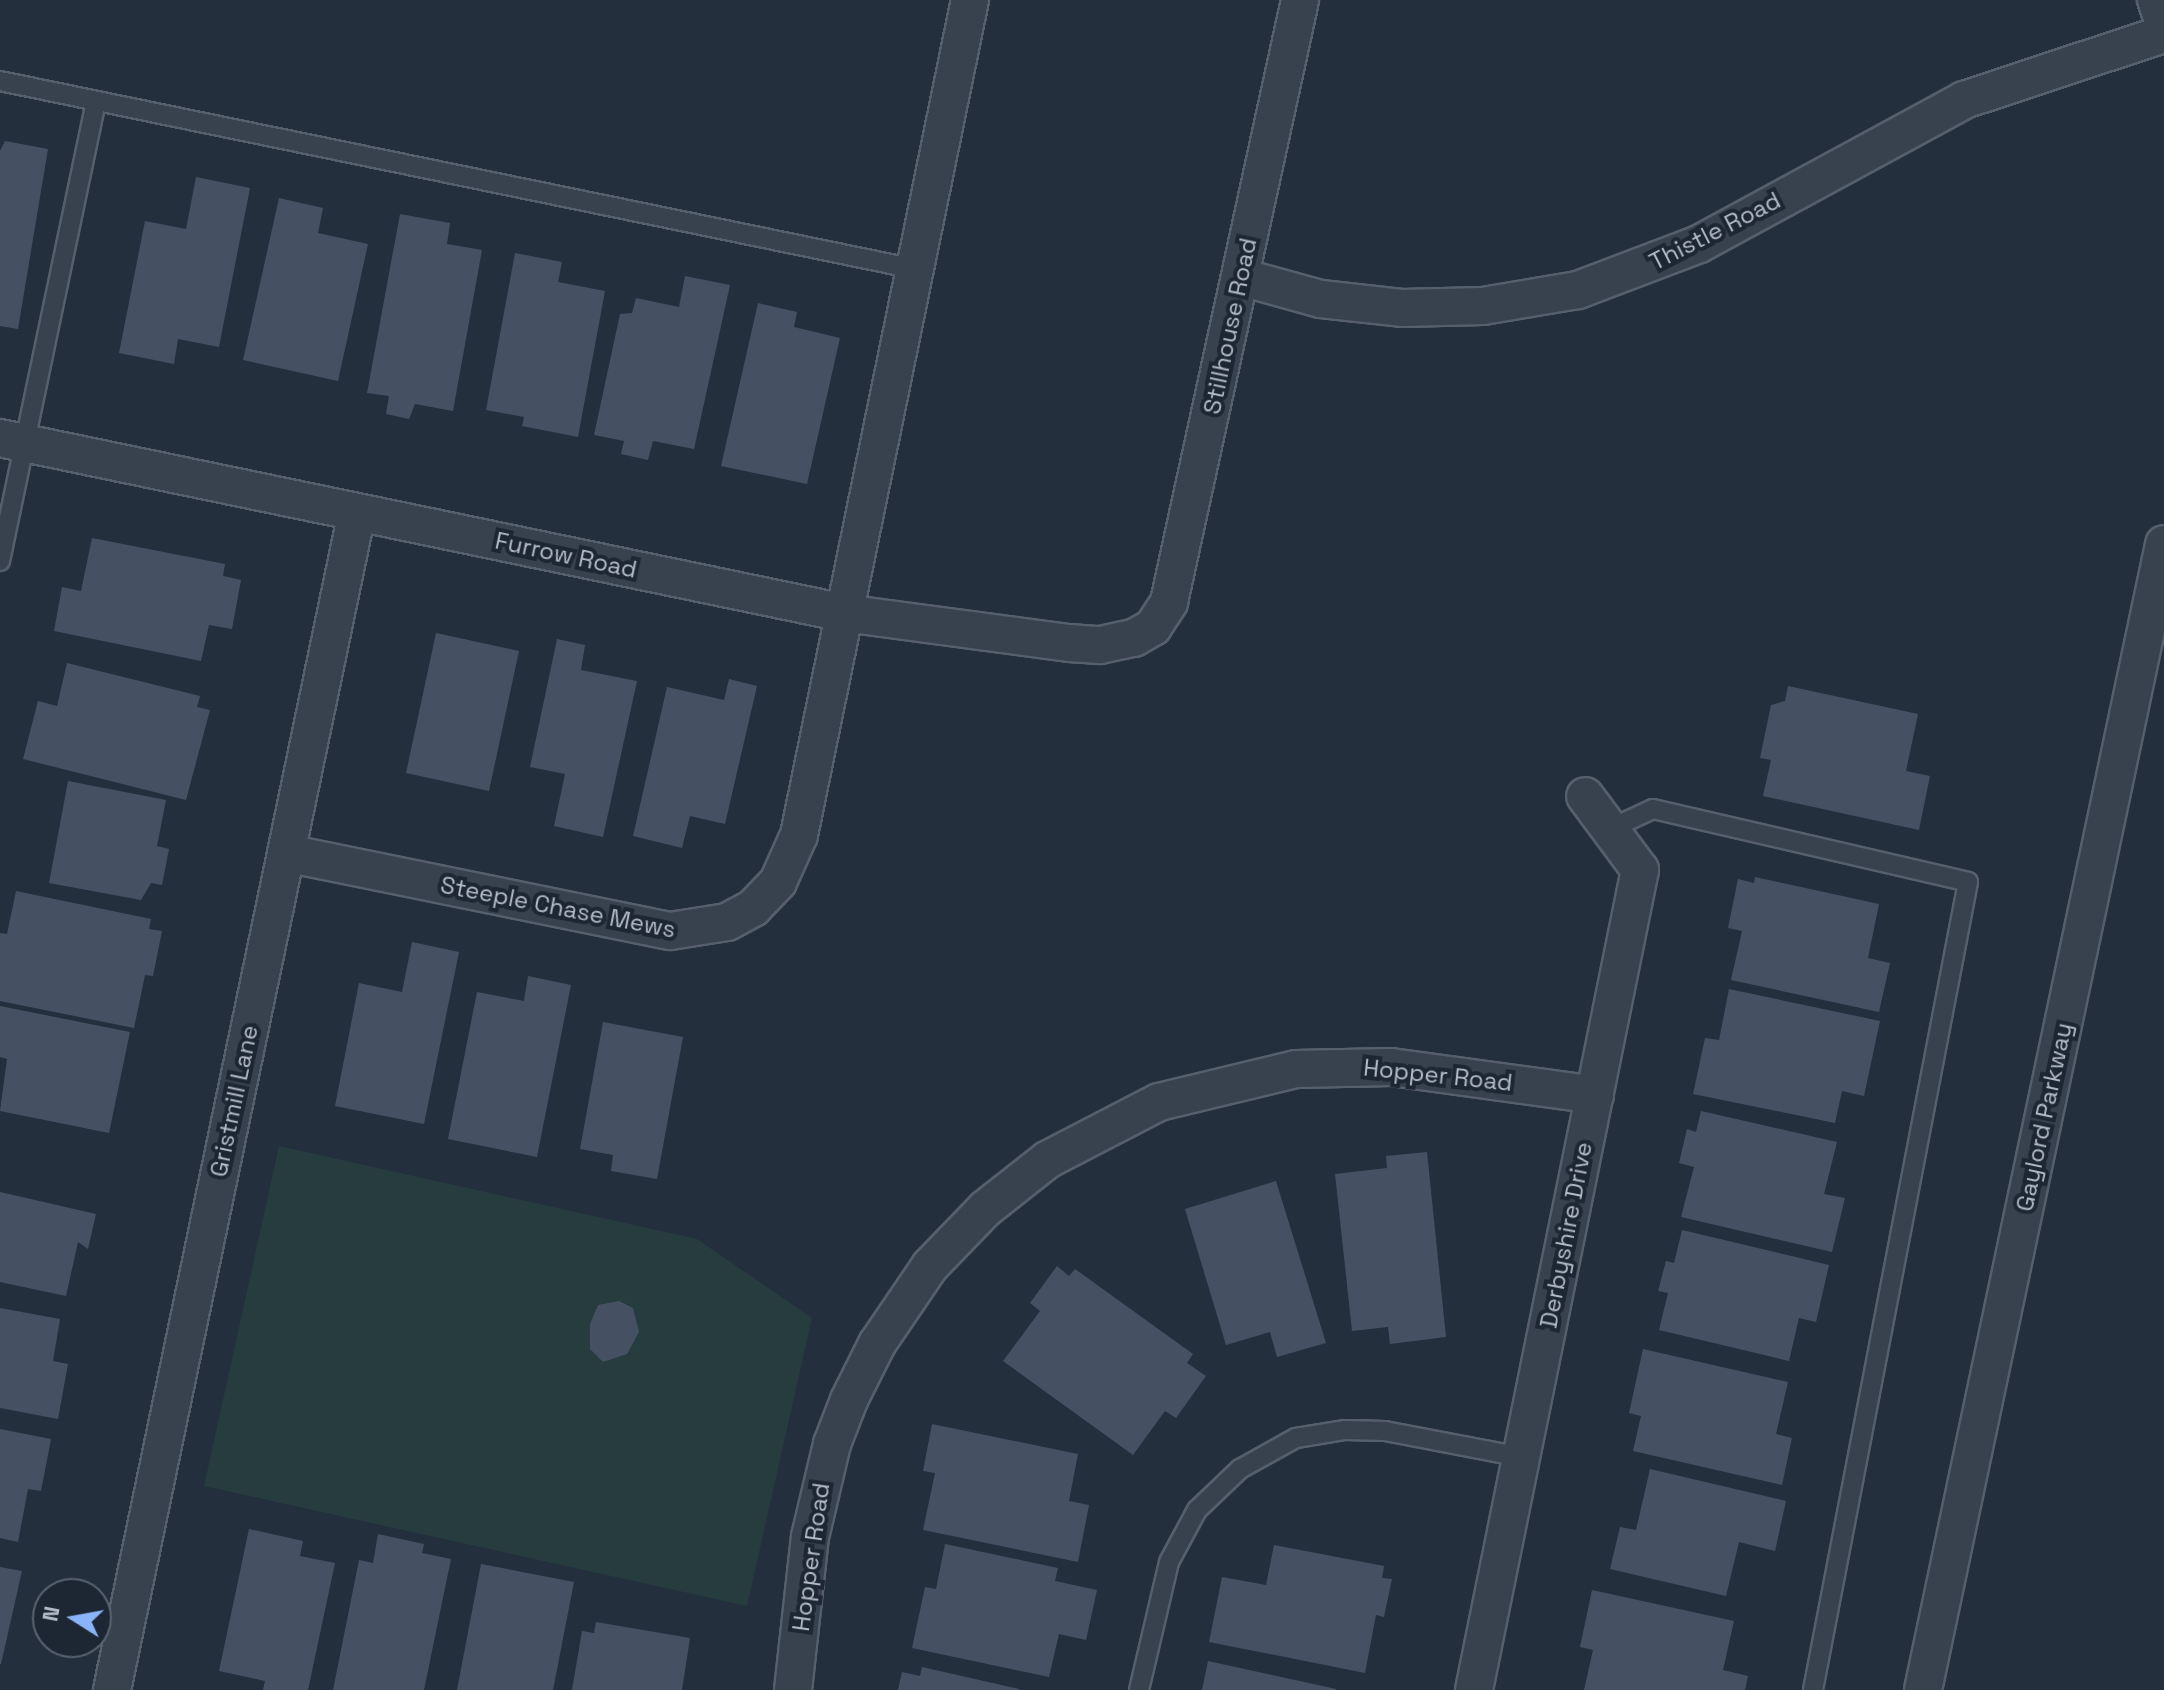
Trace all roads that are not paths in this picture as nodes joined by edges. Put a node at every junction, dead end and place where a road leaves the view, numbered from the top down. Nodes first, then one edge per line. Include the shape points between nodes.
1 (970, 0) edge
2 (1300, 0) edge
3 (2156, 0) edge
4 (2164, 23) edge
5 (2164, 34) edge
6 (0, 81) edge
7 (96, 101) junction
8 (915, 269) junction
9 (1241, 277) junction
10 (13, 441) edge
11 (357, 512) junction
12 (2164, 544) edge
13 (0, 561) edge
14 (844, 613) junction
15 (1134, 638) joint
16 (1585, 796) dead end
17 (1610, 829) junction
18 (286, 853) junction
19 (1595, 1095) junction
20 (1521, 1457) junction
21 (112, 1690) edge
22 (793, 1690) edge
23 (1139, 1690) edge
24 (1474, 1690) edge
25 (1813, 1690) edge
26 (1923, 1690) edge

1 - 8 street, Steeple Chase Mews
2 - 9 street, Stillhouse Road
3 - 4 street
5 - 9 street, Thistle Road via 1964,100 1699,244 1578,290 1483,306 1402,308 1321,299
6 - 7 lane
7 - 8 lane
7 - 10 lane
8 - 14 street, Steeple Chase Mews
9 - 15 street, Stillhouse Road via 1169,602 1153,627
10 - 11 street, Furrow Road
10 - 13 lane
11 - 14 street, Furrow Road
11 - 18 street, Gristmill Lane
12 - 26 street, Gaylord Parkway
14 - 15 street, Furrow Road via 1069,643 1100,645
14 - 18 street, Steeple Chase Mews via 790,862 764,898 727,922 684,932 655,929
16 - 17 street, Derbyshire Drive
17 - 19 street, Derbyshire Drive via 1640,870
17 - 25 lane via 1653,809 1968,882
18 - 21 street, Gristmill Lane
19 - 20 street, Derbyshire Drive
19 - 22 street, Hopper Road via 1391,1067 1296,1069 1159,1102 1047,1160 985,1209 930,1266 877,1344 849,1400 823,1475 810,1537
20 - 23 lane via 1385,1431 1345,1430 1296,1438 1240,1469 1197,1510 1169,1562
20 - 24 street, Derbyshire Drive

